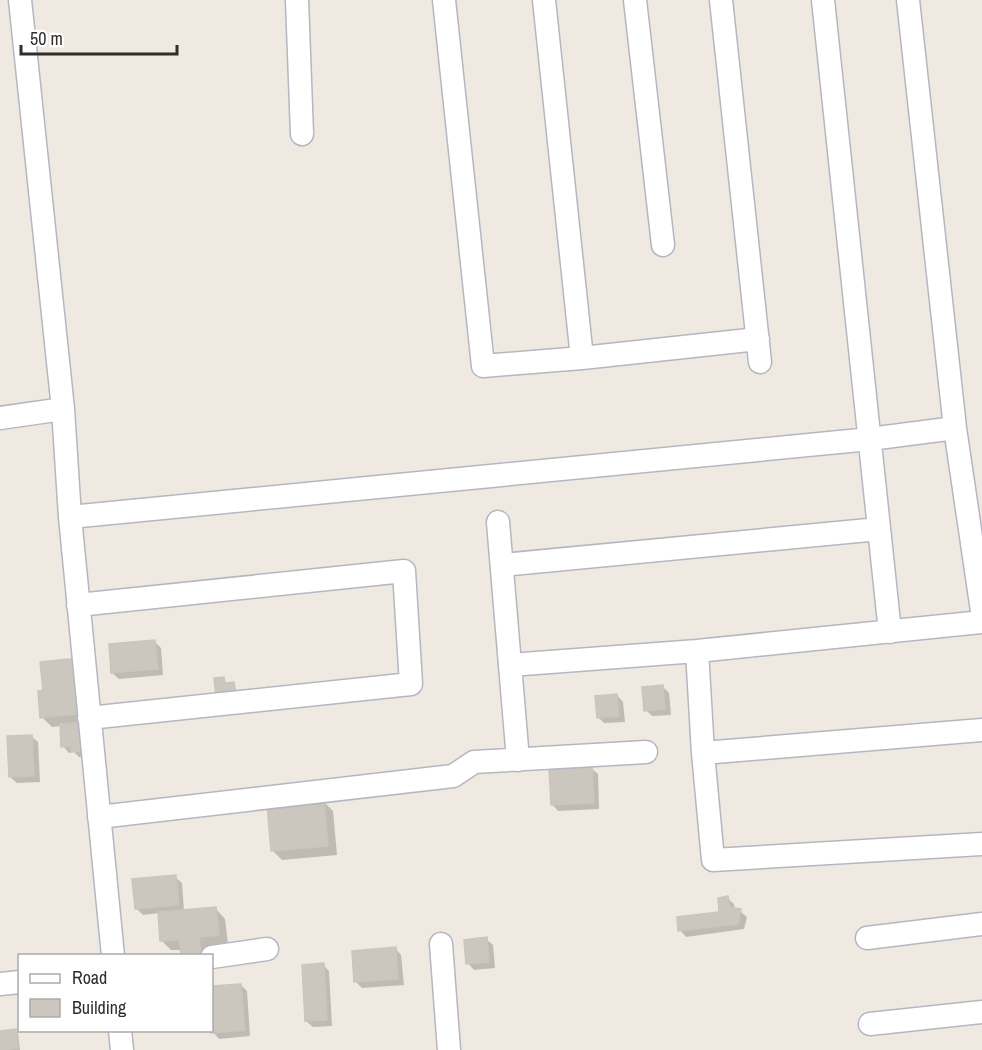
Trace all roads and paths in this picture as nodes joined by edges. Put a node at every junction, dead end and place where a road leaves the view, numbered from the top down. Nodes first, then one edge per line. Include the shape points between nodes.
1 (20, 0) edge
2 (297, 0) edge
3 (444, 0) edge
4 (544, 0) edge
5 (635, 0) edge
6 (721, 0) edge
7 (823, 0) edge
8 (908, 0) edge
9 (302, 134) dead end
10 (663, 246) dead end
11 (758, 339) junction
12 (582, 358) junction
13 (760, 362) dead end
14 (63, 409) junction
15 (0, 418) edge
16 (955, 428) junction
17 (870, 439) junction
18 (70, 517) junction
19 (498, 522) dead end
20 (879, 528) junction
21 (502, 565) junction
22 (78, 605) junction
23 (982, 611) edge
24 (982, 622) edge
25 (890, 632) junction
26 (697, 651) junction
27 (510, 665) junction
28 (89, 718) junction
29 (982, 730) edge
30 (646, 752) dead end
31 (703, 753) junction
32 (518, 760) junction
33 (99, 818) junction
34 (982, 844) edge
35 (982, 924) edge
36 (867, 938) dead end
37 (441, 944) dead end
38 (267, 949) dead end
39 (113, 954) edge
40 (213, 957) edge
41 (18, 982) edge
42 (0, 984) edge
43 (982, 1012) edge
44 (870, 1024) dead end
45 (120, 1032) edge
46 (122, 1050) edge
47 (449, 1050) edge

1 - 14 street
2 - 9 street
3 - 12 street via 483,366
4 - 12 street
5 - 10 street
6 - 11 street
7 - 17 street
8 - 16 street
11 - 12 street
11 - 13 street
14 - 15 street
14 - 18 street
16 - 17 street
16 - 23 street
17 - 18 street
17 - 20 street
18 - 22 street
19 - 21 street
20 - 21 street
20 - 25 street
21 - 27 street
22 - 28 street
22 - 28 street via 404,571 411,684
24 - 25 street
25 - 26 street
26 - 27 street
26 - 31 street
27 - 32 street
28 - 33 street
29 - 31 street
30 - 32 street
31 - 34 street via 713,860
32 - 33 street via 474,762 453,776
33 - 39 street
35 - 36 street
37 - 47 street
38 - 40 street
41 - 42 street
43 - 44 street
45 - 46 street

